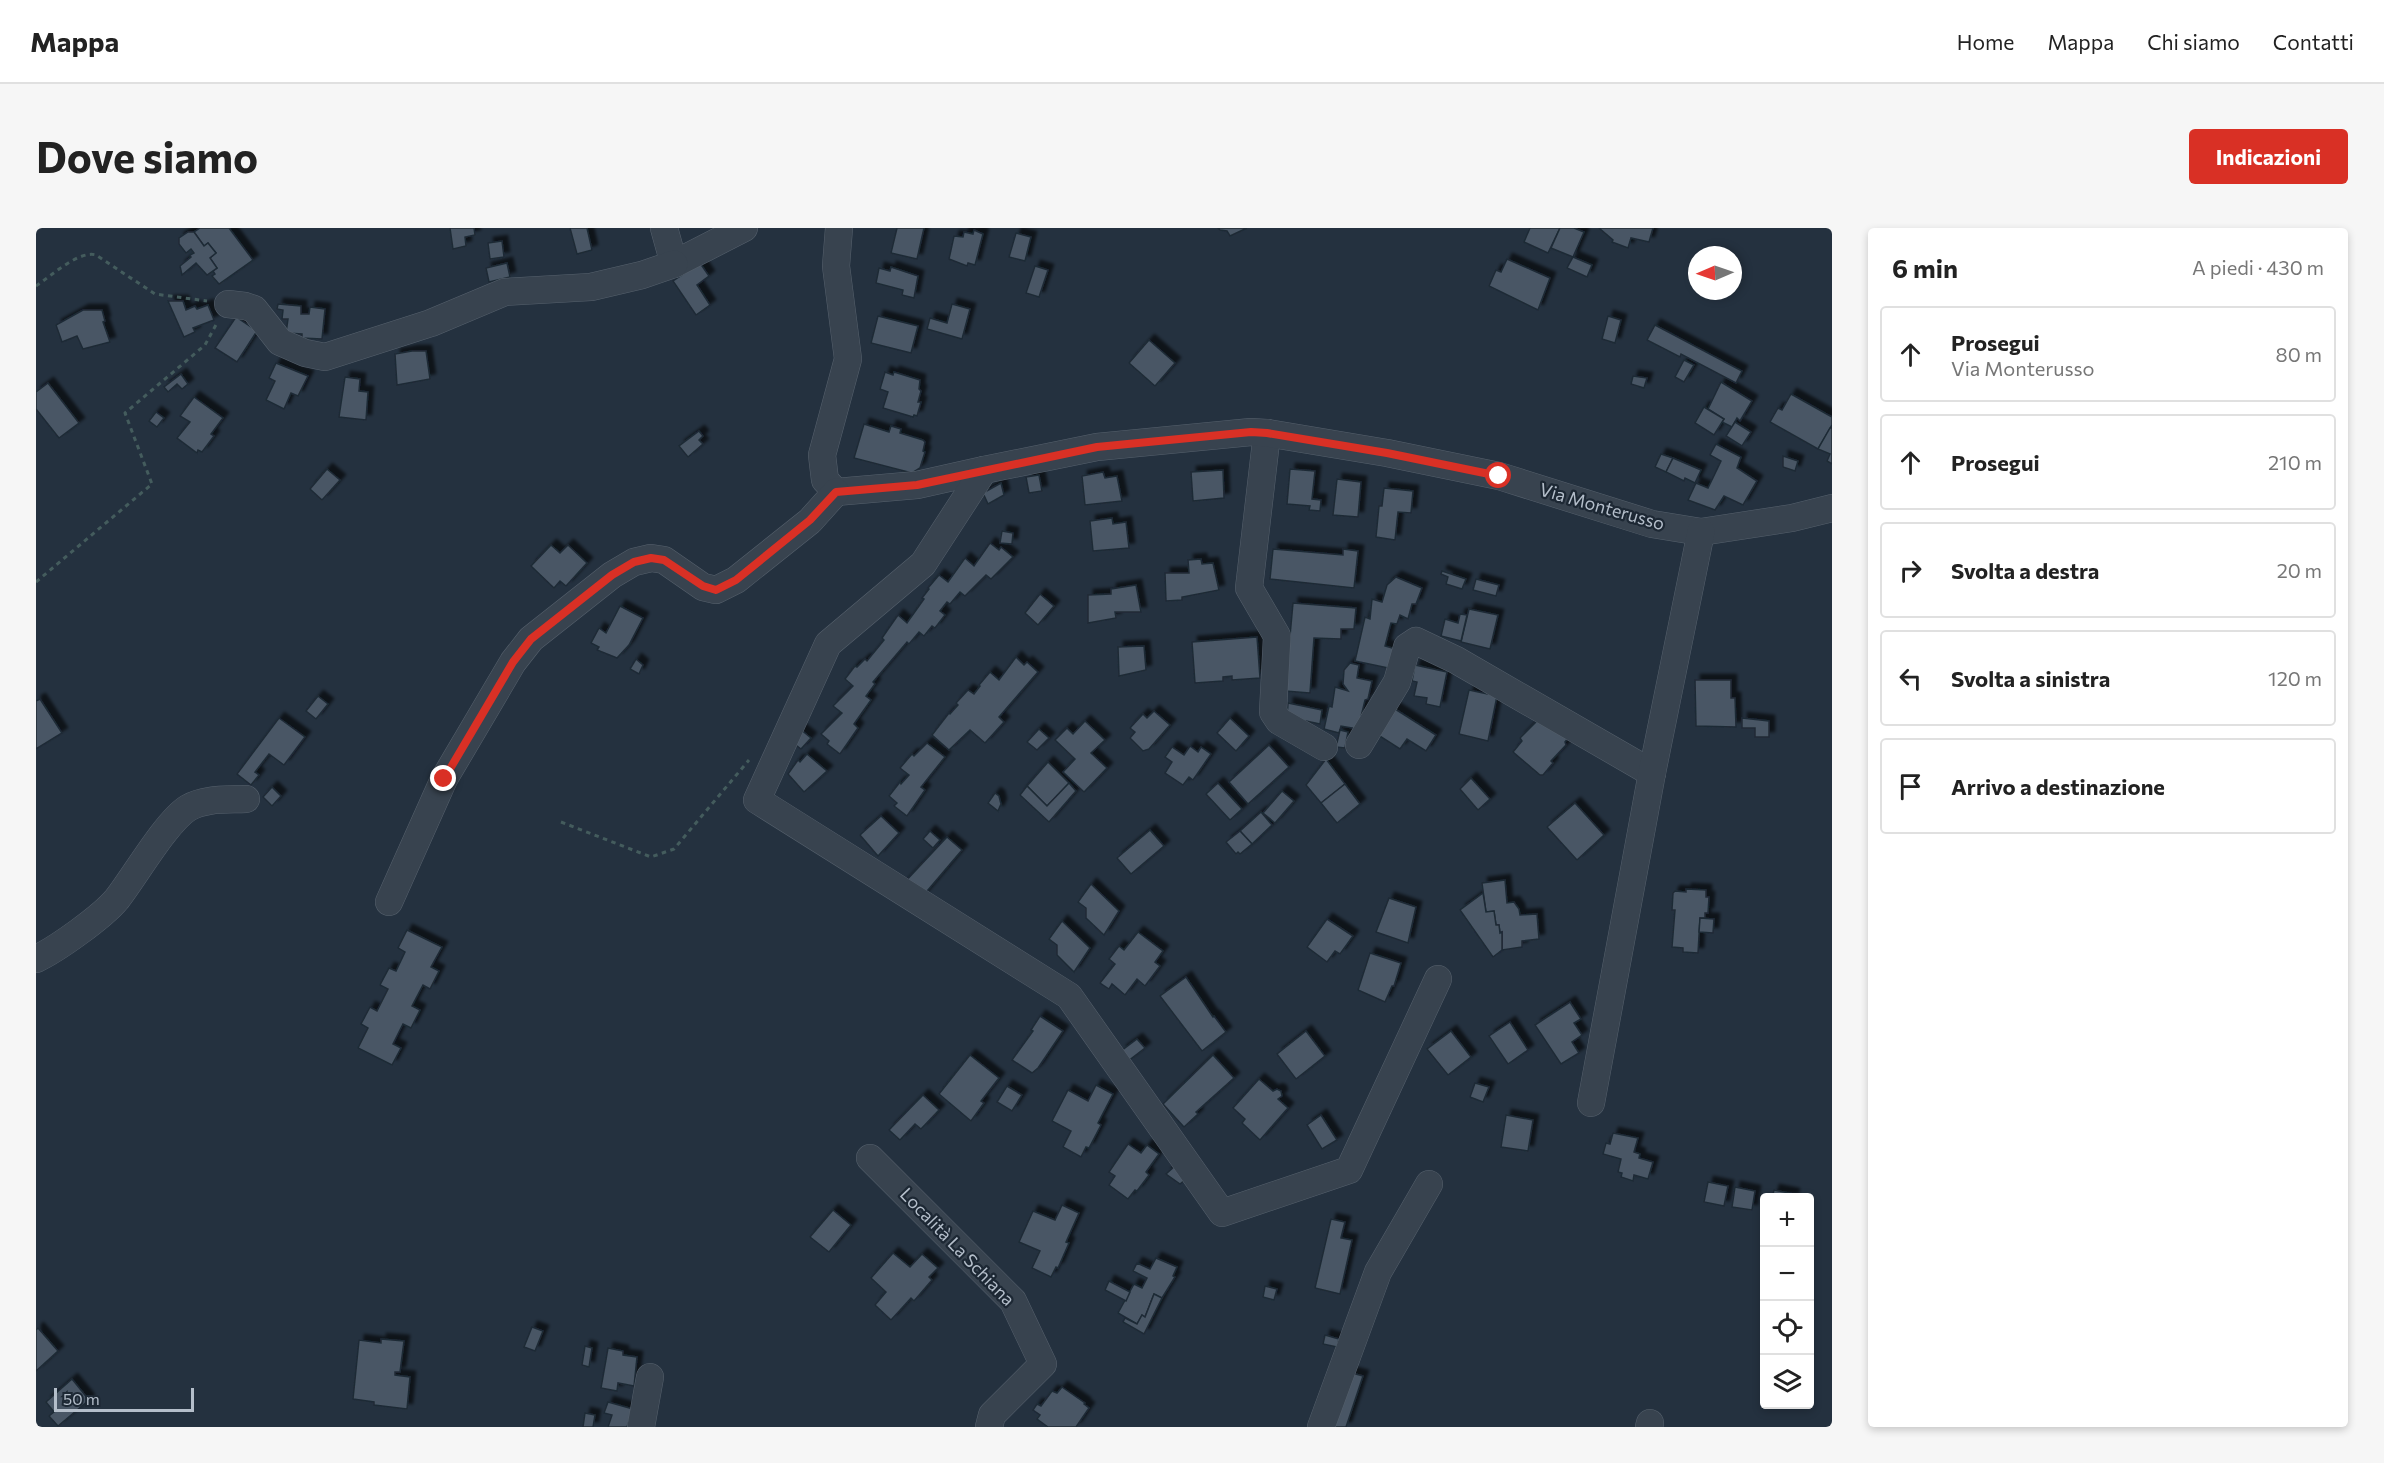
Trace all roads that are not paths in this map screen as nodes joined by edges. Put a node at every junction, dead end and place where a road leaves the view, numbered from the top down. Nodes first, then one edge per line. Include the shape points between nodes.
1 (664, 228) edge
2 (744, 228) edge
3 (839, 228) edge
4 (674, 264) junction
5 (228, 304) road end
6 (1267, 433) junction
7 (984, 470) junction
8 (836, 492) junction
9 (1832, 508) edge
10 (1701, 532) junction
11 (1359, 745) dead end
12 (1324, 747) dead end
13 (1652, 773) junction
14 (246, 799) dead end
15 (390, 902) dead end
16 (36, 959) edge
17 (1438, 979) dead end
18 (1591, 1103) dead end
19 (870, 1158) dead end
20 (1429, 1184) dead end
21 (650, 1377) dead end
22 (641, 1427) edge
23 (989, 1427) edge
24 (1321, 1427) edge

1 - 4 street
2 - 4 street
3 - 8 street via 836,266 849,359 822,455 825,480
4 - 5 street via 591,286 505,292 431,323 325,357 280,342 254,309
6 - 7 street, Via Monterusso via 1097,447
6 - 10 street, Via Monterusso via 1499,476 1652,524
6 - 12 street via 1249,588 1277,636 1274,712 1279,721
7 - 8 street, Via Monterusso via 917,485
7 - 17 street via 922,564 828,644 757,800 1069,996 1222,1214 1349,1170
8 - 15 street via 810,520 736,580 716,590 703,586 664,560 634,562 531,639 513,662 444,779
9 - 10 street, Via Monterusso
10 - 13 street
11 - 13 street via 1397,682 1407,647 1416,641
13 - 18 street
14 - 16 street via 204,801 186,809 115,901 55,950
19 - 23 street, Località La Schiana via 1013,1301 1043,1364 992,1415
20 - 24 street via 1378,1272
21 - 22 street

